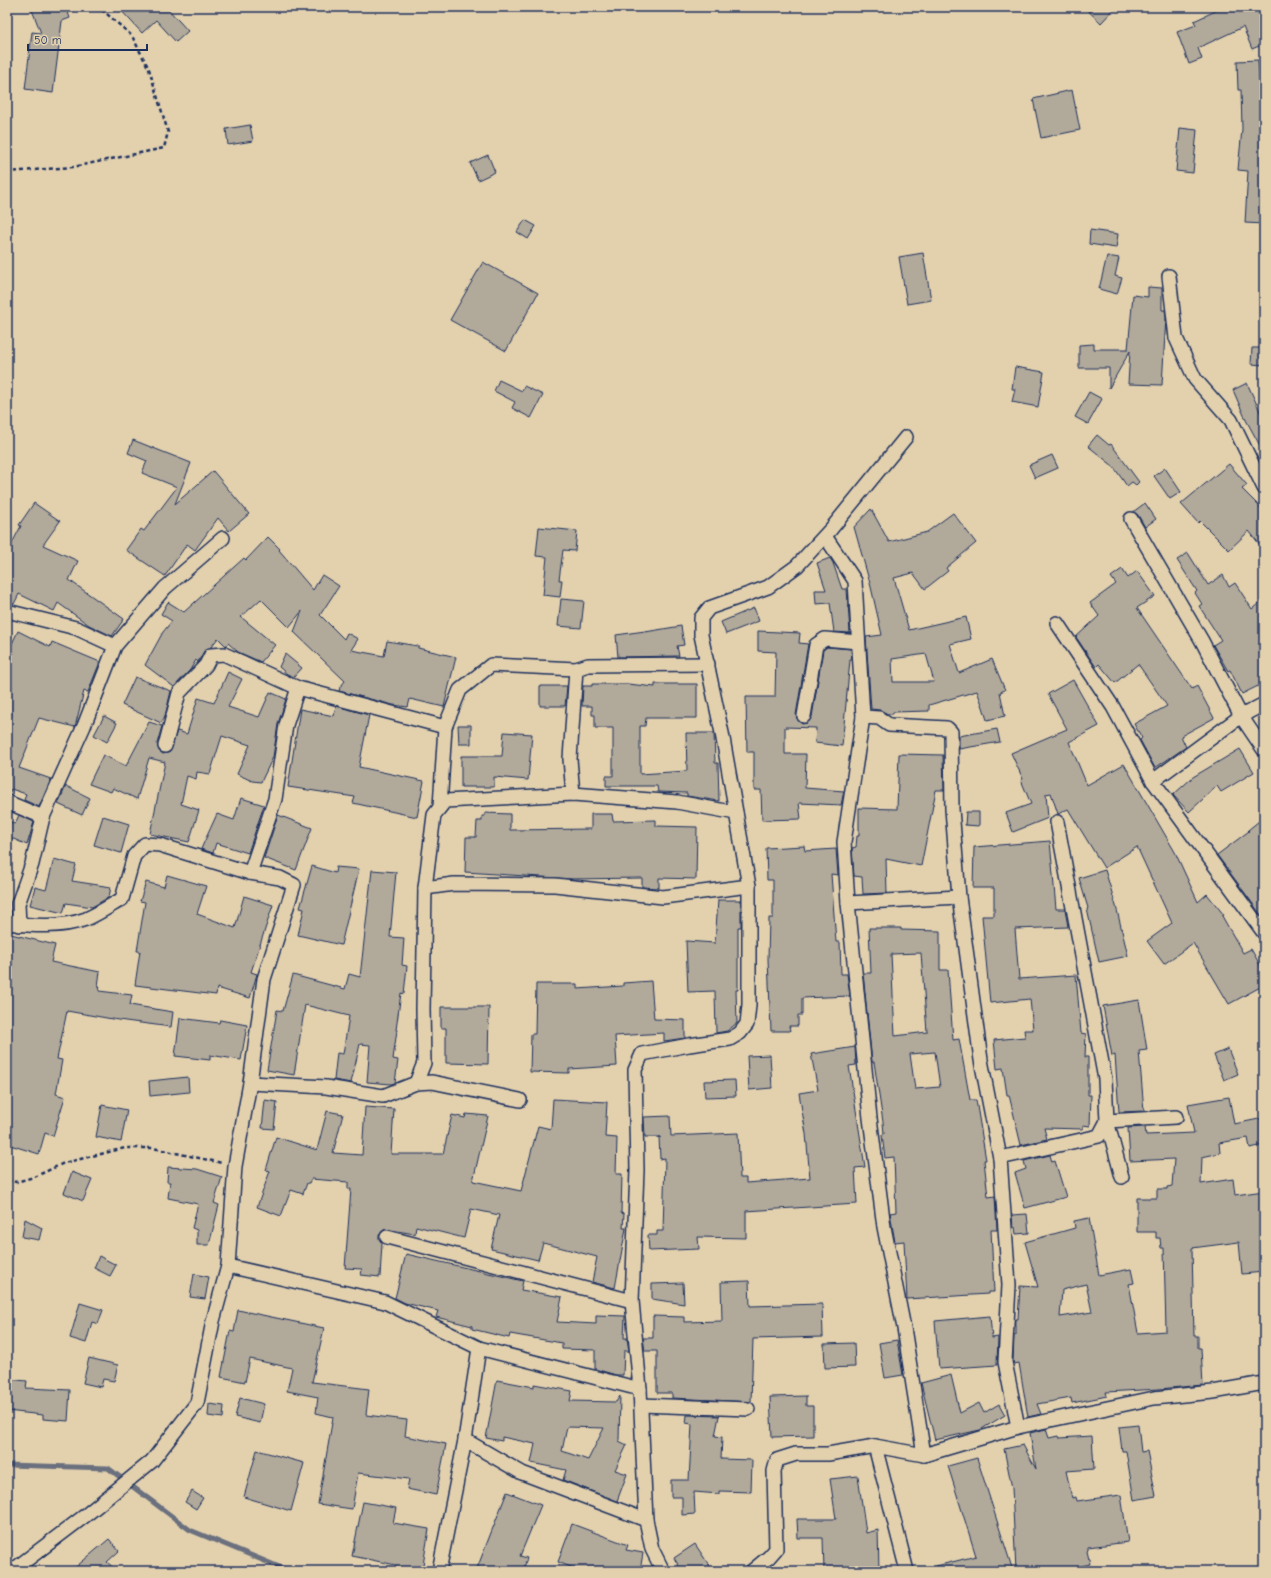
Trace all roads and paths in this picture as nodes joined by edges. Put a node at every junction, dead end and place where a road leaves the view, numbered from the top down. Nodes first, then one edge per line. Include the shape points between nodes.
1 (99, 7) edge
2 (7, 172) edge
3 (1169, 276) dead end
4 (906, 437) dead end
5 (1264, 488) edge
6 (1131, 519) dead end
7 (825, 536) junction
8 (223, 538) dead end
9 (7, 611) edge
10 (1057, 623) dead end
11 (858, 642) junction
12 (115, 646) junction
13 (708, 664) junction
14 (576, 669) junction
15 (298, 688) junction
16 (1264, 704) edge
17 (804, 716) dead end
18 (1241, 716) junction
19 (863, 717) junction
20 (446, 727) junction
21 (165, 746) dead end
22 (1264, 750) edge
23 (1153, 781) junction
24 (573, 794) junction
25 (7, 802) edge
26 (440, 807) junction
27 (736, 813) junction
28 (43, 817) junction
29 (1057, 822) dead end
30 (250, 873) junction
31 (750, 886) junction
32 (425, 888) junction
33 (960, 897) junction
34 (848, 902) junction
35 (13, 924) edge
36 (1264, 933) edge
37 (250, 1083) junction
38 (416, 1084) junction
39 (520, 1100) dead end
40 (1176, 1117) dead end
41 (1107, 1121) junction
42 (1000, 1158) junction
43 (235, 1166) junction
44 (1122, 1177) dead end
45 (7, 1180) edge
46 (387, 1237) dead end
47 (228, 1266) junction
48 (632, 1301) junction
49 (479, 1348) junction
50 (1264, 1383) edge
51 (640, 1389) junction
52 (640, 1405) junction
53 (748, 1409) dead end
54 (1018, 1427) junction
55 (465, 1440) junction
56 (875, 1446) junction
57 (924, 1455) junction
58 (646, 1520) junction
59 (12, 1571) edge
60 (439, 1571) edge
61 (663, 1571) edge
62 (752, 1571) edge
63 (907, 1571) edge

1 - 2 path via 132,36 149,69 168,132 164,148 73,167
3 - 5 street via 1176,338 1196,379 1231,420
4 - 7 street
6 - 18 street via 1202,641
7 - 11 street via 855,581
7 - 13 street via 797,566 768,587 708,608 701,618 701,635
8 - 12 street via 165,588
9 - 12 street via 76,628
10 - 23 street via 1113,707
11 - 17 street via 825,639 816,645
11 - 19 street
12 - 28 street via 84,726
13 - 14 street via 588,665
13 - 27 street
14 - 20 street via 491,665 460,690
14 - 24 street via 570,760
15 - 20 street
15 - 21 street via 224,654 211,655 206,665 179,693
15 - 30 street via 286,725 275,799
16 - 18 street
18 - 22 street
18 - 23 street
19 - 33 street via 879,718 889,724 947,728 951,732 952,809
19 - 34 street via 844,842
20 - 26 street
23 - 36 street
24 - 26 street via 445,801
24 - 27 street via 677,802
25 - 28 street
26 - 32 street via 434,816
27 - 31 street
28 - 35 street via 32,864
29 - 41 street via 1105,1079
30 - 35 street via 160,845 145,844 134,856 122,899 87,919 60,925
30 - 37 street via 280,878 294,885 264,979
31 - 32 street via 663,897 555,885 454,884
31 - 48 street via 747,1024 740,1033 730,1039 642,1054 635,1070 637,1170
32 - 38 street via 424,1063
33 - 34 street
33 - 42 street via 981,1060
34 - 57 street via 884,1227 904,1328
37 - 38 street via 326,1087 383,1096
37 - 43 street
38 - 39 street via 432,1082
40 - 41 street
41 - 42 street via 1099,1136
41 - 44 street
42 - 54 street via 1009,1285 1005,1362
43 - 45 path via 153,1148 125,1148 64,1163 16,1182
43 - 47 street
46 - 48 street
47 - 49 street via 385,1302
47 - 59 street via 213,1321 197,1403 152,1461
48 - 51 street
49 - 51 street
49 - 55 street
50 - 54 street via 1213,1392 1154,1398
51 - 52 street
52 - 53 street
52 - 58 street
54 - 57 street
55 - 58 street via 522,1473
55 - 60 street
56 - 57 street
56 - 62 street via 828,1454 796,1454 776,1460 776,1549
56 - 63 street
58 - 61 street via 652,1549

